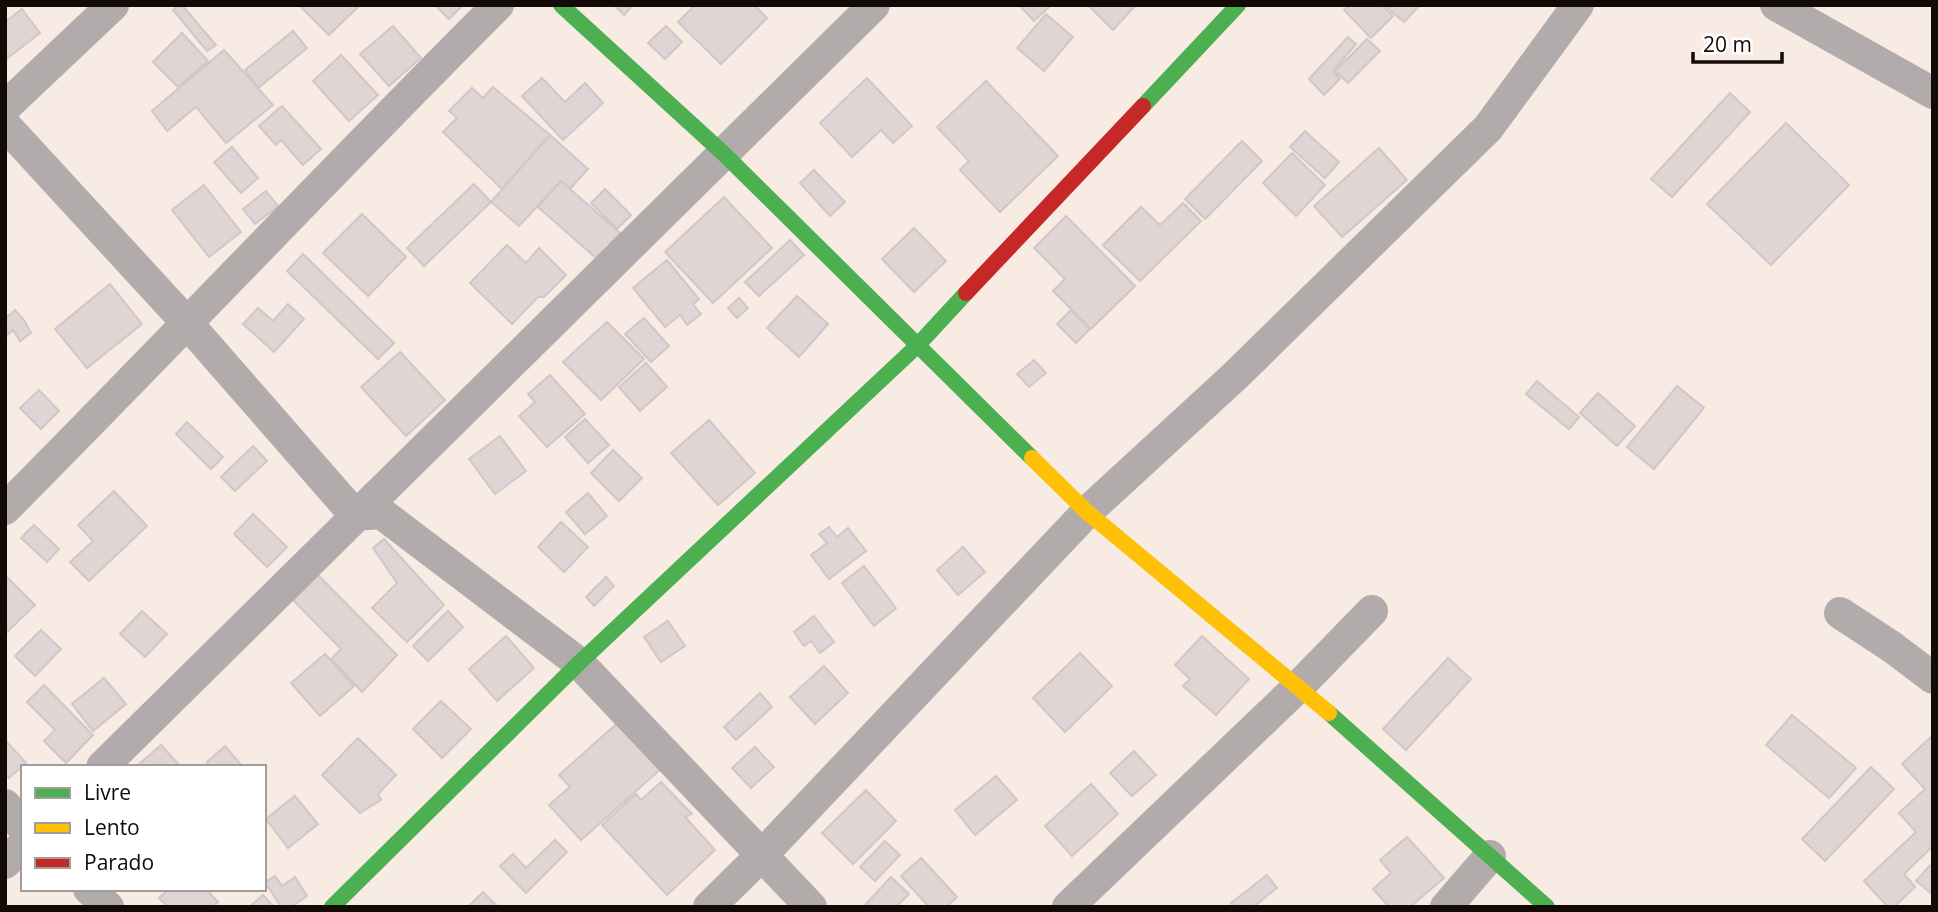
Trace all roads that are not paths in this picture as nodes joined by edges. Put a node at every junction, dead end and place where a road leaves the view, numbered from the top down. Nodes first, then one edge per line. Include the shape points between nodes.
1 (113, 5) edge
2 (498, 5) edge
3 (561, 5) edge
4 (874, 5) edge
5 (1238, 5) edge
6 (1578, 5) edge
7 (1776, 5) edge
8 (1933, 93) edge
9 (5, 107) edge
10 (5, 125) edge
11 (723, 153) junction
12 (188, 324) junction
13 (917, 346) junction
14 (5, 509) edge
15 (1087, 512) junction
16 (355, 515) junction
17 (1372, 611) dead end
18 (1840, 613) dead end
19 (579, 663) junction
20 (1933, 678) edge
21 (1299, 685) junction
22 (104, 765) edge
23 (5, 805) edge
24 (21, 825) edge
25 (21, 847) edge
26 (763, 854) junction
27 (1490, 856) junction
28 (5, 863) edge
29 (91, 891) edge
30 (108, 907) edge
31 (332, 907) edge
32 (709, 907) edge
33 (811, 907) edge
34 (1068, 907) edge
35 (1446, 907) edge
36 (1547, 907) edge

1 - 9 street
2 - 12 street
3 - 11 street
4 - 11 street
5 - 13 street
6 - 15 street via 1488,128 1235,376
7 - 8 street
10 - 12 street
11 - 13 street
11 - 16 street
12 - 14 street
12 - 16 street
13 - 15 street
13 - 19 street
15 - 21 street
15 - 26 street
16 - 19 street via 382,513
16 - 22 street
17 - 21 street
18 - 20 street
19 - 26 street
19 - 31 street
21 - 27 street
21 - 34 street
23 - 24 street
25 - 28 street
26 - 32 street
26 - 33 street
27 - 35 street
27 - 36 street
29 - 30 street

